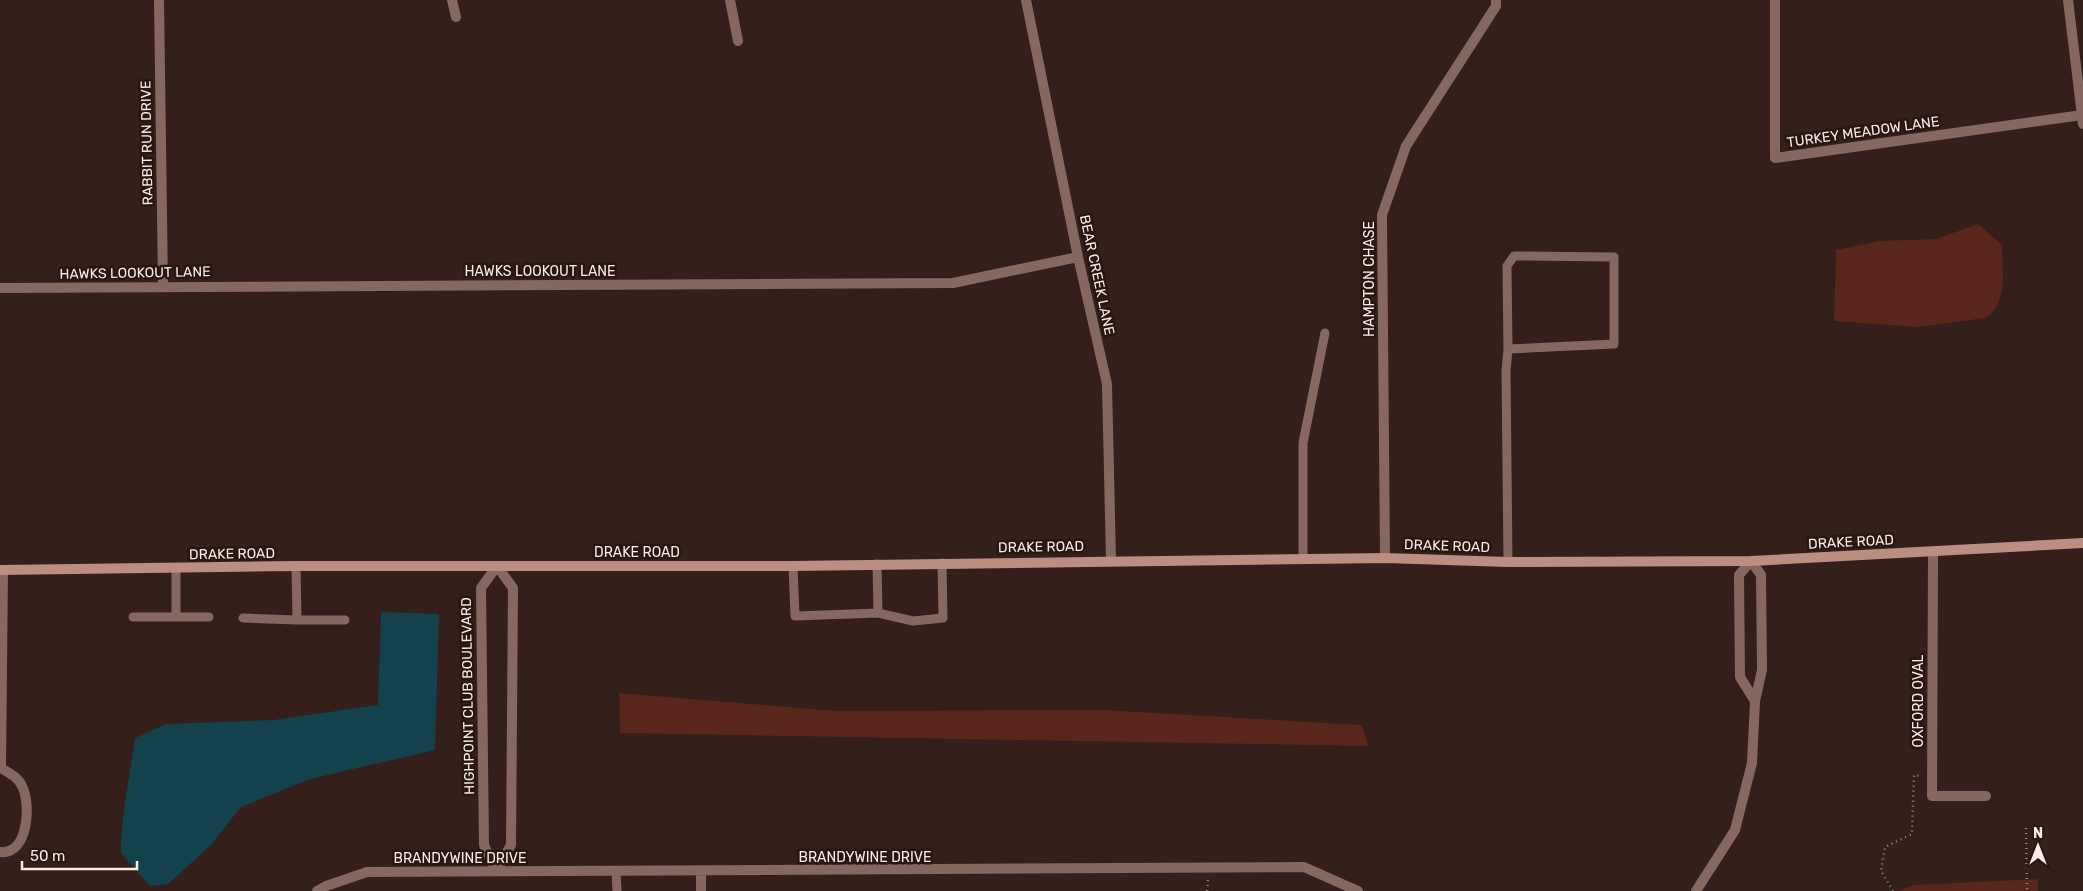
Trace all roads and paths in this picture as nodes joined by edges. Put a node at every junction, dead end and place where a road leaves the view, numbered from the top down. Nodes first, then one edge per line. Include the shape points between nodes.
1 (159, 0) edge
2 (452, 0) edge
3 (730, 0) edge
4 (1496, 0) edge
5 (1775, 0) edge
6 (2068, 0) edge
7 (1030, 1) edge
8 (456, 17) dead end
9 (738, 41) dead end
10 (2082, 119) edge
11 (1078, 257) junction
12 (163, 286) junction
13 (0, 288) edge
14 (1325, 333) dead end
15 (1508, 349) junction
16 (2083, 543) edge
17 (1933, 552) junction
18 (1385, 558) junction
19 (1303, 559) junction
20 (1111, 560) junction
21 (1750, 561) junction
22 (1508, 562) junction
23 (942, 563) junction
24 (877, 564) junction
25 (296, 566) junction
26 (497, 566) junction
27 (793, 566) junction
28 (176, 569) junction
29 (1, 570) edge
30 (878, 613) junction
31 (133, 617) dead end
32 (176, 617) junction
33 (209, 617) dead end
34 (243, 618) dead end
35 (297, 620) junction
36 (346, 620) dead end
37 (1755, 701) junction
38 (1, 769) edge
39 (1932, 776) junction
40 (1986, 796) dead end
41 (2026, 828) dead end
42 (0, 852) edge
43 (496, 872) junction
44 (616, 872) junction
45 (701, 872) junction
46 (317, 891) edge
47 (617, 891) edge
48 (701, 891) edge
49 (1358, 891) edge
50 (1696, 891) edge
51 (1893, 891) edge
52 (2027, 891) edge

1 - 12 street, RABBIT RUN DRIVE
2 - 8 street
3 - 9 street
4 - 18 street, HAMPTON CHASE via 1496,6 1406,146 1382,215
5 - 10 street, TURKEY MEADOW LANE via 1775,158
6 - 10 street
7 - 11 street, BEAR CREEK LANE
11 - 12 street, HAWKS LOOKOUT LANE via 953,282
11 - 20 street, BEAR CREEK LANE via 1107,384
12 - 13 street, HAWKS LOOKOUT LANE
14 - 19 lane via 1303,443
15 - 15 lane via 1507,266 1514,256 1614,257 1614,344
15 - 22 lane
16 - 17 street, DRAKE ROAD
17 - 21 street, DRAKE ROAD
17 - 39 street, OXFORD OVAL
18 - 19 street, DRAKE ROAD
18 - 22 street, DRAKE ROAD
19 - 20 street, DRAKE ROAD
20 - 23 street, DRAKE ROAD
21 - 22 street, DRAKE ROAD
21 - 37 street via 1761,576 1762,670
21 - 37 street via 1739,575 1740,677
23 - 24 street, DRAKE ROAD
23 - 30 lane via 943,618 913,621
24 - 27 street, DRAKE ROAD
24 - 30 lane
25 - 26 street, DRAKE ROAD
25 - 28 street, DRAKE ROAD
25 - 35 lane
26 - 27 street, DRAKE ROAD
26 - 43 street, HIGHPOINT CLUB BOULEVARD via 481,588 484,845
26 - 43 street via 513,588 513,598 511,844
27 - 30 lane via 795,616
28 - 29 street, DRAKE ROAD
28 - 32 lane
29 - 38 street
31 - 32 lane
32 - 33 lane
34 - 35 lane
35 - 36 lane
37 - 50 street via 1752,763 1735,830
38 - 42 street via 16,778 25,793 25,834 18,847 6,853
39 - 40 street, OXFORD OVAL via 1932,796
39 - 51 path via 1914,776 1912,834 1884,847 1881,871
41 - 52 path
43 - 44 street, BRANDYWINE DRIVE
43 - 46 street, BRANDYWINE DRIVE via 367,872
44 - 45 street, BRANDYWINE DRIVE
44 - 47 lane
45 - 48 street
45 - 49 street, BRANDYWINE DRIVE via 1304,867

